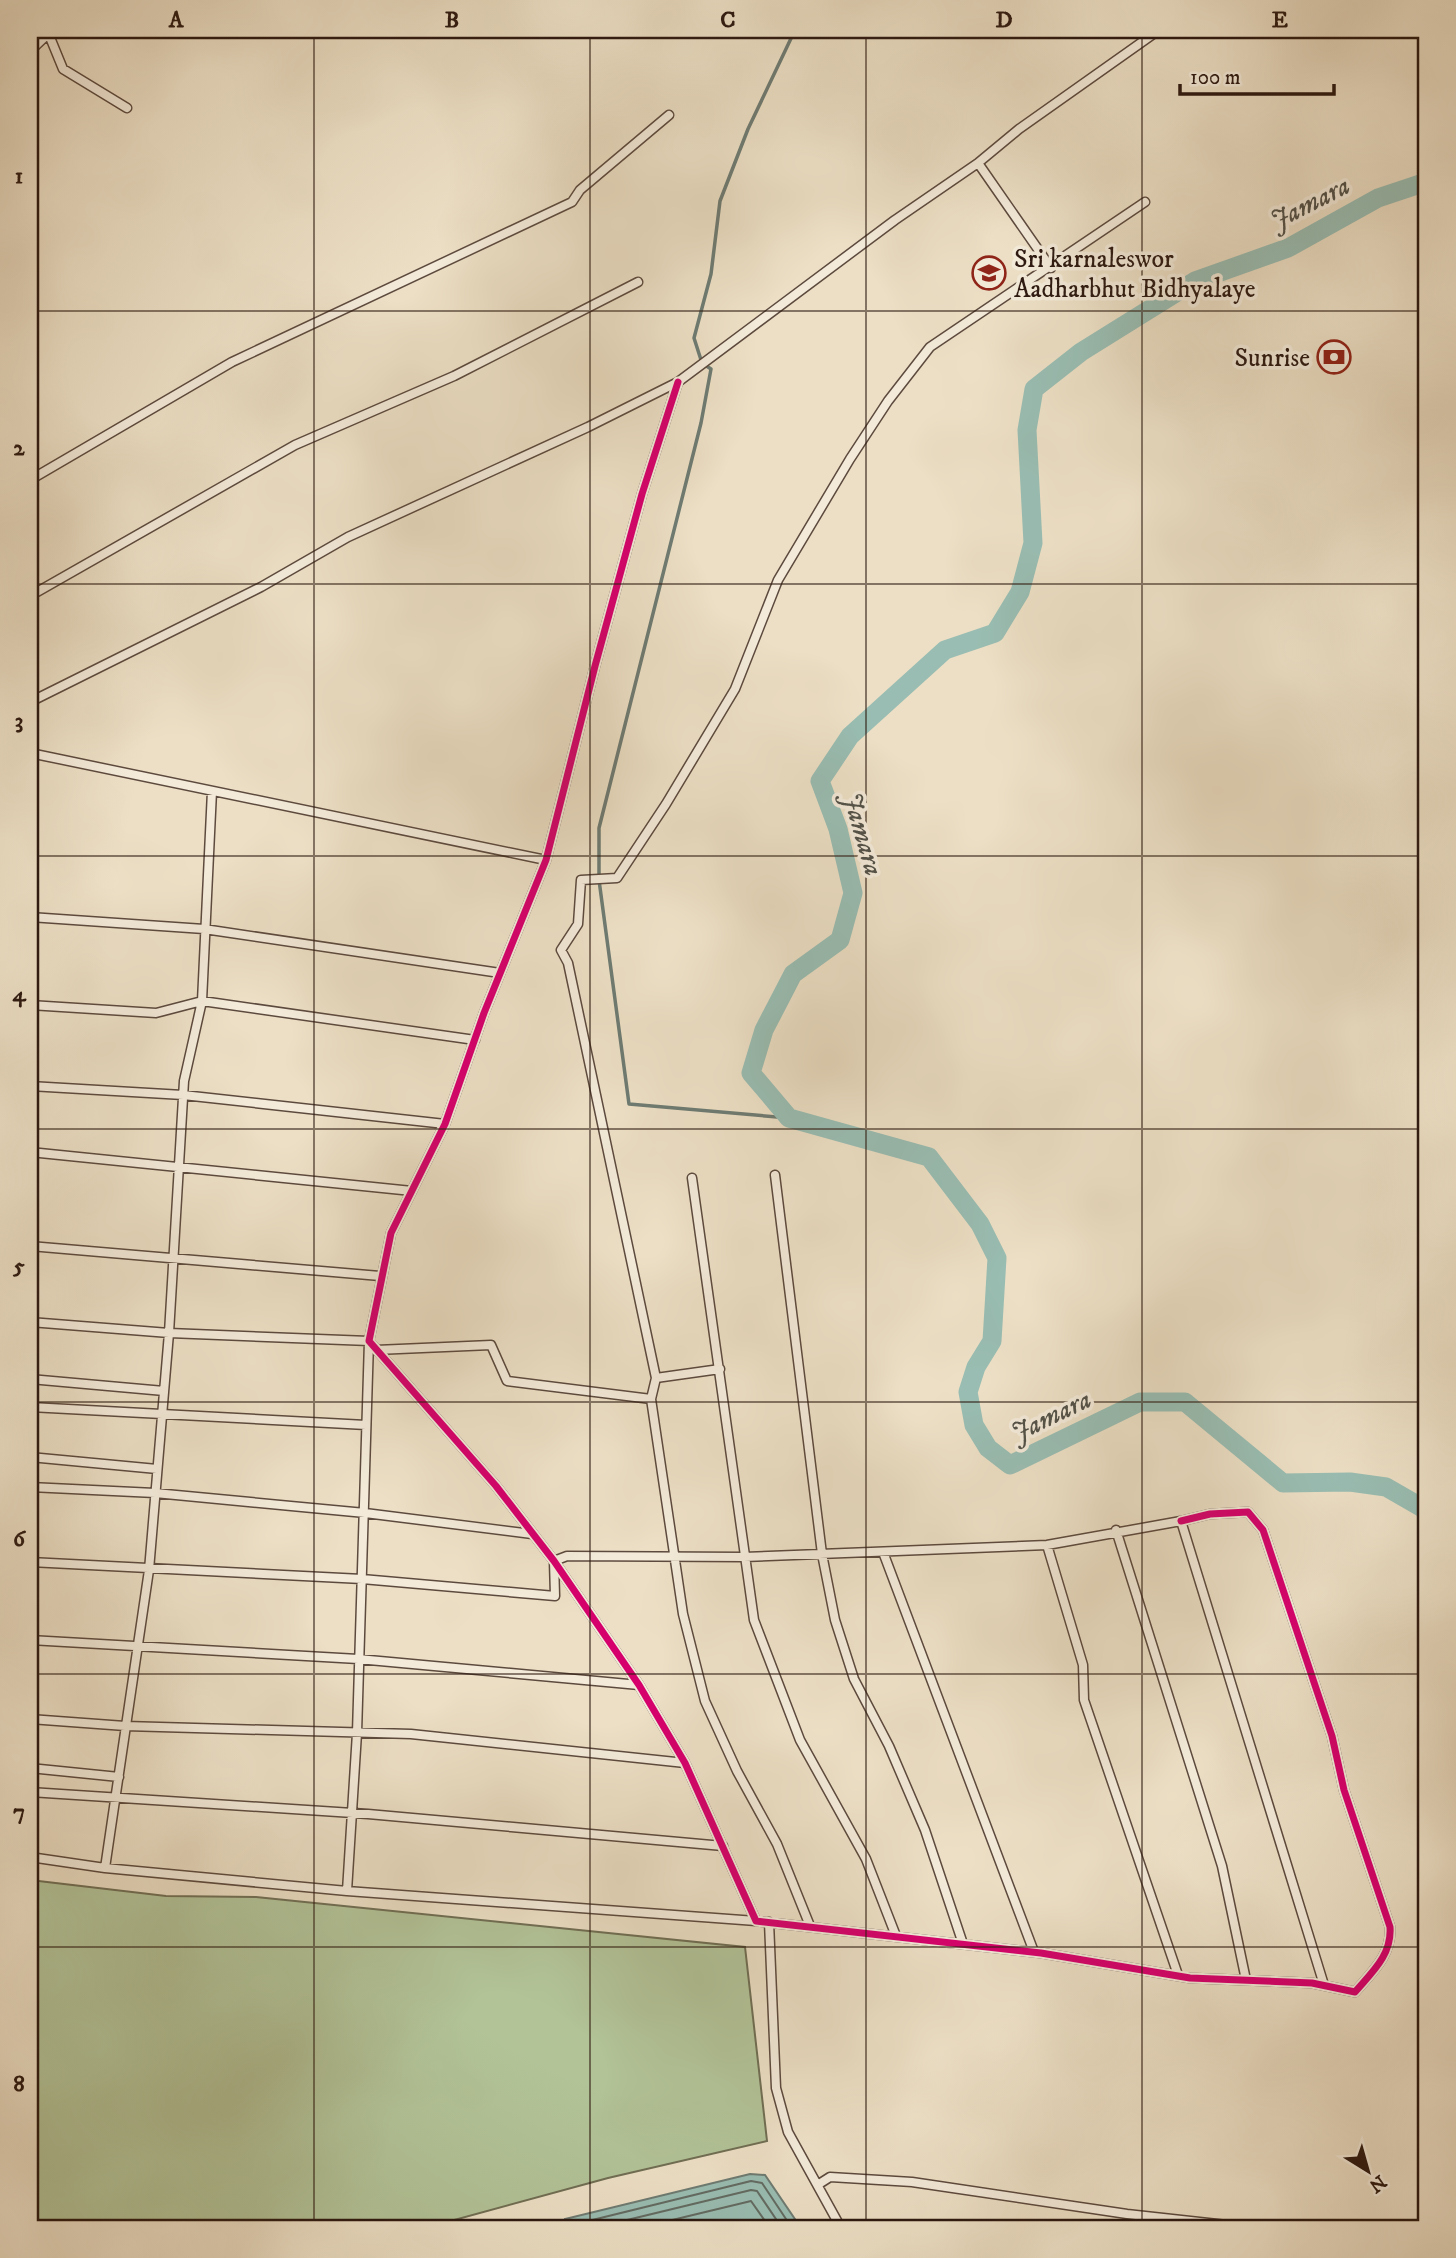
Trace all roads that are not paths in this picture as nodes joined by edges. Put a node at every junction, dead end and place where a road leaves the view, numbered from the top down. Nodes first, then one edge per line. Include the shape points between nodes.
1 (1159, 30) edge
2 (47, 32) edge
3 (30, 51) edge
4 (127, 108) dead end
5 (669, 116) dead end
6 (978, 163) junction
7 (1145, 202) dead end
8 (1051, 268) junction
9 (638, 282) dead end
10 (678, 382) junction
11 (30, 480) edge
12 (30, 596) edge
13 (30, 702) edge
14 (30, 752) edge
15 (212, 791) junction
16 (546, 860) junction
17 (30, 917) edge
18 (204, 929) junction
19 (500, 972) junction
20 (202, 1001) junction
21 (30, 1005) edge
22 (475, 1040) junction
23 (30, 1086) edge
24 (183, 1095) junction
25 (445, 1124) junction
26 (30, 1152) edge
27 (179, 1165) junction
28 (775, 1175) dead end
29 (692, 1178) dead end
30 (412, 1191) junction
31 (30, 1245) edge
32 (174, 1258) junction
33 (380, 1276) junction
34 (30, 1322) edge
35 (169, 1333) junction
36 (369, 1341) junction
37 (376, 1350) junction
38 (720, 1369) junction
39 (656, 1378) junction
40 (30, 1379) edge
41 (164, 1391) junction
42 (651, 1399) junction
43 (30, 1407) edge
44 (162, 1414) junction
45 (366, 1425) junction
46 (30, 1457) edge
47 (157, 1469) junction
48 (30, 1487) edge
49 (155, 1493) junction
50 (365, 1513) junction
51 (1181, 1521) junction
52 (1116, 1530) junction
53 (532, 1534) junction
54 (1047, 1545) junction
55 (883, 1552) junction
56 (674, 1554) junction
57 (822, 1554) junction
58 (744, 1557) junction
59 (554, 1561) junction
60 (30, 1562) edge
61 (149, 1570) junction
62 (362, 1579) junction
63 (30, 1640) edge
64 (139, 1647) junction
65 (358, 1659) junction
66 (639, 1685) junction
67 (30, 1719) edge
68 (125, 1726) junction
69 (357, 1733) junction
70 (685, 1763) junction
71 (30, 1768) edge
72 (118, 1776) junction
73 (30, 1792) edge
74 (116, 1798) junction
75 (353, 1814) junction
76 (723, 1846) junction
77 (30, 1857) edge
78 (105, 1868) junction
79 (347, 1891) junction
80 (755, 1921) junction
81 (769, 1922) junction
82 (810, 1926) junction
83 (896, 1937) junction
84 (963, 1944) junction
85 (1034, 1952) junction
86 (1178, 1975) junction
87 (1247, 1980) junction
88 (1324, 1984) junction
89 (818, 2184) junction
90 (841, 2228) edge
91 (1254, 2228) edge

1 - 6 street
2 - 3 street
2 - 4 street via 62,69
5 - 11 street via 580,190 572,202 232,362
6 - 8 street
6 - 10 street
7 - 8 street
8 - 39 street via 930,347 888,401 778,580 735,689 666,804 617,878 581,880 578,923 561,950 571,976
9 - 12 street via 454,376 295,445
10 - 13 street via 348,537 248,593
10 - 16 street via 635,520
14 - 15 street
15 - 16 street
15 - 18 street
16 - 19 street
17 - 18 street
18 - 19 street
18 - 20 street
19 - 22 street
20 - 21 street via 156,1013
20 - 22 street
20 - 24 street
22 - 25 street
23 - 24 street
24 - 25 street
24 - 27 street
25 - 30 street
26 - 27 street
27 - 30 street
27 - 32 street
28 - 57 street
29 - 38 street
30 - 33 street via 391,1233
31 - 32 street
32 - 33 street
32 - 35 street
33 - 36 street
34 - 35 street
35 - 36 street
35 - 41 street
36 - 37 street
36 - 45 street
37 - 42 street via 491,1345 507,1381
37 - 53 street via 496,1486
38 - 39 street
38 - 58 street
39 - 42 street
40 - 41 street
41 - 44 street
42 - 56 street
43 - 44 street
44 - 45 street
44 - 47 street
45 - 50 street
46 - 47 street
47 - 49 street
48 - 49 street
49 - 50 street
49 - 61 street
50 - 53 street
50 - 62 street
51 - 52 street
51 - 88 street
51 - 88 street via 1248,1512 1263,1531 1332,1735 1344,1790 1391,1942 1383,1960 1355,1992
52 - 54 street
52 - 87 street via 1222,1866
53 - 59 street
54 - 55 street
54 - 86 street via 1083,1665 1084,1700
55 - 57 street
55 - 85 street
56 - 58 street
56 - 59 street via 567,1556
56 - 82 street via 683,1614 705,1701 777,1843
57 - 58 street
57 - 84 street via 835,1620 854,1679 925,1830
58 - 83 street via 754,1620 800,1740 866,1859
59 - 62 street via 555,1596
59 - 66 street
60 - 61 street
61 - 62 street
61 - 64 street
62 - 65 street
63 - 64 street
64 - 65 street
64 - 68 street
65 - 66 street
65 - 69 street
66 - 70 street
67 - 68 street
68 - 69 street
68 - 72 street
69 - 70 street via 411,1734
69 - 75 street
70 - 76 street
71 - 72 street
72 - 74 street
73 - 74 street
74 - 75 street
74 - 78 street
75 - 76 street
75 - 79 street
76 - 80 street
77 - 78 street
78 - 79 street
79 - 80 street
80 - 81 street
81 - 82 street
81 - 89 street via 776,2088 788,2132
82 - 83 street
83 - 84 street
84 - 85 street
85 - 86 street
86 - 87 street
87 - 88 street
89 - 90 street
89 - 91 street via 830,2177 912,2182

